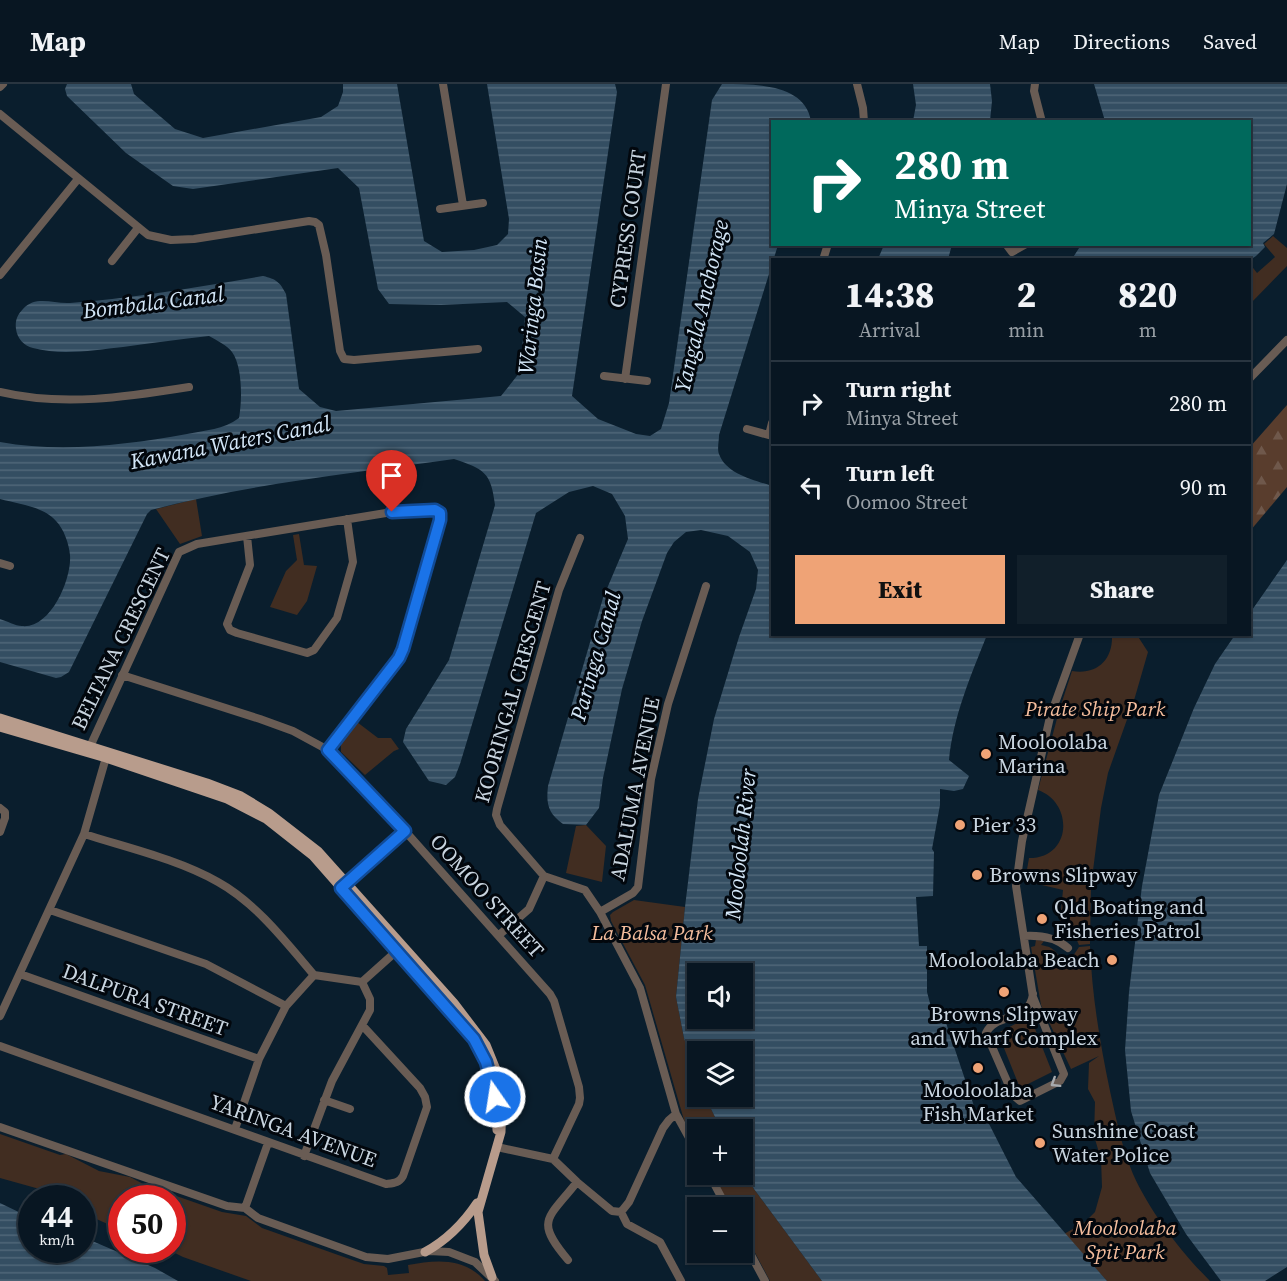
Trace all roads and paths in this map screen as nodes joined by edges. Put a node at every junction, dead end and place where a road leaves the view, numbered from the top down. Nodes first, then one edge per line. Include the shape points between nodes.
1 (443, 84) edge
2 (666, 84) edge
3 (857, 84) edge
4 (1035, 84) edge
5 (0, 114) edge
6 (864, 120) edge
7 (1041, 120) edge
8 (78, 179) junction
9 (483, 203) dead end
10 (463, 205) junction
11 (440, 209) dead end
12 (138, 228) junction
13 (1024, 246) edge
14 (1011, 256) edge
15 (112, 261) dead end
16 (0, 275) edge
17 (1287, 340) edge
18 (478, 349) dead end
19 (604, 376) dead end
20 (1251, 377) edge
21 (626, 379) junction
22 (647, 381) dead end
23 (189, 387) dead end
24 (0, 392) edge
25 (747, 429) dead end
26 (771, 435) edge
27 (347, 519) junction
28 (247, 536) junction
29 (580, 538) dead end
30 (0, 563) edge
31 (10, 566) dead end
32 (706, 586) dead end
33 (1079, 636) edge
34 (123, 675) junction
35 (0, 718) edge
36 (0, 727) edge
37 (88, 750) junction
38 (328, 750) junction
39 (107, 755) junction
40 (0, 808) edge
41 (405, 831) junction
42 (0, 832) edge
43 (84, 834) junction
44 (544, 876) junction
45 (344, 885) junction
46 (50, 910) junction
47 (600, 912) junction
48 (499, 936) junction
49 (1024, 936) junction
50 (400, 948) junction
51 (1068, 948) dead end
52 (20, 974) junction
53 (314, 975) junction
54 (362, 982) junction
55 (1033, 994) junction
56 (286, 1006) junction
57 (1028, 1009) junction
58 (1039, 1014) junction
59 (0, 1016) edge
60 (362, 1025) junction
61 (0, 1046) edge
62 (259, 1059) junction
63 (324, 1100) junction
64 (350, 1109) dead end
65 (676, 1114) junction
66 (0, 1127) edge
67 (235, 1129) junction
68 (687, 1134) edge
69 (268, 1143) junction
70 (497, 1147) junction
71 (304, 1156) junction
72 (553, 1159) junction
73 (577, 1182) junction
74 (484, 1188) junction
75 (245, 1208) junction
76 (621, 1212) junction
77 (425, 1252) junction
78 (753, 1259) edge
79 (568, 1260) dead end
80 (494, 1279) edge
81 (681, 1281) edge
82 (765, 1281) edge

1 - 10 street
2 - 21 street, CYPRESS COURT
3 - 6 street
4 - 7 street
5 - 8 street
8 - 12 street
8 - 16 street
9 - 10 street
10 - 11 street
12 - 15 street
12 - 18 street via 148,235 171,240 315,222 326,255 344,359
13 - 14 street
17 - 20 street
19 - 21 street
21 - 22 street
23 - 24 street via 72,400 25,398
25 - 26 street
27 - 28 street, BELTANA CRESCENT
27 - 28 street via 353,562 337,618 307,654 230,630 227,624 250,566
27 - 38 street, BELTANA CRESCENT via 428,509 440,513 399,658
28 - 34 street, BELTANA CRESCENT via 197,544 179,552
29 - 44 street, KOORINGAL CRESCENT via 560,590 496,815 500,825
30 - 31 street
32 - 47 street, ADALUMA AVENUE via 668,704 651,779 638,887
33 - 49 street via 1052,711 1020,853 1016,886
34 - 37 street, BELTANA CRESCENT
34 - 38 street, OOMOO STREET via 293,731
35 - 37 main road
36 - 37 main road
37 - 39 main road
38 - 41 street, OOMOO STREET
39 - 43 street
39 - 45 main road via 241,796 300,835
40 - 42 street via 5,812
41 - 45 street
41 - 48 street, OOMOO STREET
43 - 46 street
43 - 53 street via 170,861 219,882 279,933
44 - 47 street via 585,890
44 - 48 street via 529,909
45 - 50 main road
46 - 52 street
46 - 56 street via 206,964
47 - 65 street via 640,988
48 - 72 street, OOMOO STREET via 550,994 580,1090 579,1104
49 - 51 street via 1054,939
49 - 55 street
50 - 54 street
50 - 70 main road via 454,1003 490,1055 500,1084 502,1123
52 - 59 street
52 - 62 street, DALPURA STREET
53 - 54 street
53 - 56 street
54 - 60 street via 371,1004
55 - 57 street
55 - 58 street
56 - 62 street
57 - 58 street
58 -> 57 street via 1064,1076 1060,1082 1019,1101 986,1033 992,1026
60 - 63 street
60 - 71 street, YARINGA AVENUE via 425,1097 427,1107 403,1176 394,1184 386,1184
61 - 67 street, YARINGA AVENUE
62 - 67 street
63 - 64 street
63 - 71 street
65 - 68 street
65 - 76 street via 663,1128
66 - 75 street via 227,1206
67 - 69 street, YARINGA AVENUE
69 - 71 street, YARINGA AVENUE
69 - 75 street
70 - 72 street
70 - 74 main road
72 - 73 street
73 - 76 street via 612,1211
73 - 79 street via 548,1221 552,1241
74 - 77 main road via 453,1233
74 - 80 main road via 477,1217 484,1255
75 - 77 street via 258,1218 366,1257 399,1258
76 - 81 street via 627,1224 660,1242
77 - 80 street via 457,1254 475,1262
78 - 82 street

